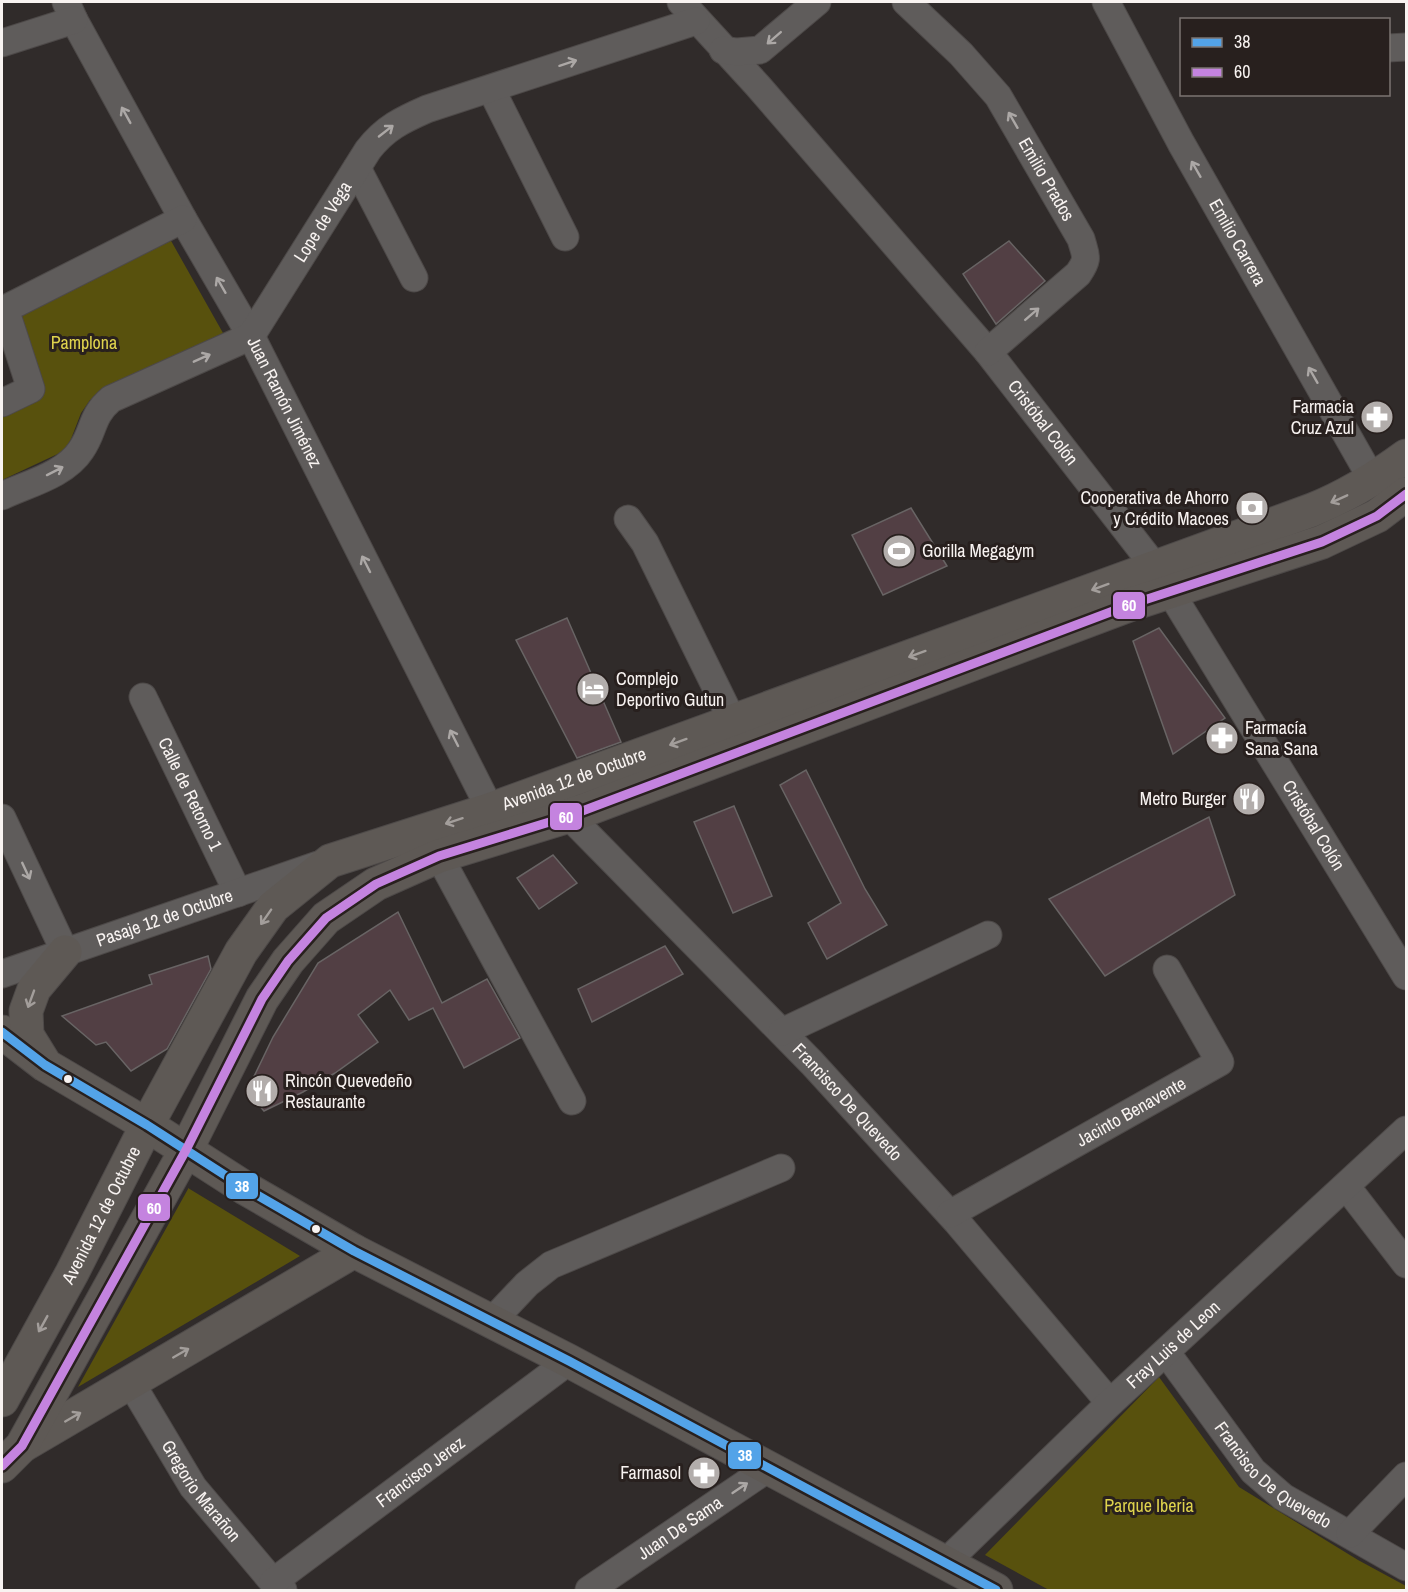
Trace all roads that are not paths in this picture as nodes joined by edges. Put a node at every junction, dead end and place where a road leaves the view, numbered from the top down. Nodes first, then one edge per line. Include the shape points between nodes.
1 (817, 2) edge
2 (906, 2) edge
3 (1106, 2) edge
4 (70, 11) edge
5 (688, 11) edge
6 (2, 43) edge
7 (1407, 47) edge
8 (1390, 48) edge
9 (723, 50) junction
10 (491, 89) junction
11 (357, 168) junction
12 (183, 219) junction
13 (565, 237) dead end
14 (414, 278) dead end
15 (251, 336) junction
16 (988, 352) junction
17 (2, 403) edge
18 (1407, 456) edge
19 (1373, 481) junction
20 (1407, 494) edge
21 (2, 496) edge
22 (628, 519) dead end
23 (1162, 579) junction
24 (143, 697) dead end
25 (733, 722) junction
26 (554, 786) junction
27 (490, 809) junction
28 (569, 816) junction
29 (2, 818) edge
30 (439, 856) junction
31 (330, 861) junction
32 (238, 893) junction
33 (988, 935) dead end
34 (65, 952) junction
35 (1167, 969) dead end
36 (2, 974) edge
37 (1407, 976) edge
38 (2, 1032) edge
39 (782, 1032) junction
40 (45, 1065) junction
41 (572, 1101) dead end
42 (147, 1125) junction
43 (1407, 1130) edge
44 (186, 1150) junction
45 (781, 1168) dead end
46 (1346, 1186) junction
47 (950, 1214) junction
48 (354, 1251) junction
49 (1407, 1264) edge
50 (491, 1322) junction
51 (1166, 1353) junction
52 (569, 1361) junction
53 (131, 1383) junction
54 (2, 1400) edge
55 (1110, 1403) junction
56 (12, 1456) edge
57 (770, 1467) junction
58 (1407, 1476) edge
59 (1350, 1534) junction
60 (945, 1563) junction
61 (1407, 1567) edge
62 (278, 1586) edge
63 (602, 1587) edge
64 (996, 1590) edge

1 -> 9 street via 760,50
16 -> 2 street, Emilio Prados via 1078,274 1087,253 998,96
19 -> 3 street, Emilio Carrera via 1181,143
4 - 6 street
12 -> 4 street, Juan Ramón Jiménez
5 - 9 street, Cristóbal Colón
10 -> 5 street, Lope de Vega
7 - 8 street
9 - 16 street, Cristóbal Colón
11 -> 10 street, Lope de Vega via 380,135 398,122
10 - 13 street
11 - 14 street
11 - 15 street, Lope de Vega
15 -> 12 street, Juan Ramón Jiménez
12 - 17 street via 5,309 31,388
21 -> 15 street via 73,460 89,436 100,408 111,399
27 -> 15 street, Juan Ramón Jiménez
16 - 23 street, Cristóbal Colón
18 - 19 main road, Avenida 12 de Octubre
19 -> 23 main road, Avenida 12 de Octubre
20 - 23 main road, Avenida 12 de Octubre via 1377,516 1322,542
22 - 25 street via 645,543
23 -> 25 main road, Avenida 12 de Octubre
23 - 28 main road, Avenida 12 de Octubre via 1129,604
23 - 37 street, Cristóbal Colón
24 - 32 street, Calle de Retorno 1
25 -> 26 main road, Avenida 12 de Octubre
26 - 27 main road, Avenida 12 de Octubre
26 - 28 street, Francisco De Quevedo
27 -> 31 main road, Avenida 12 de Octubre
28 - 30 main road, Avenida 12 de Octubre
28 - 39 street, Francisco De Quevedo
29 -> 34 street
30 - 41 street
30 - 44 main road, Avenida 12 de Octubre via 376,884 334,912 288,961 262,999
31 - 32 street, Pasaje 12 de Octubre
31 -> 42 main road, Avenida 12 de Octubre via 273,907 241,952
32 - 34 street, Pasaje 12 de Octubre
33 - 39 street
34 - 36 street, Pasaje 12 de Octubre
34 -> 40 main road via 34,989 26,1011 27,1035
35 - 47 street, Jacinto Benavente via 1220,1062
38 - 40 main road
39 - 47 street, Francisco De Quevedo
40 - 42 main road
42 - 44 main road
42 -> 54 main road, Avenida 12 de Octubre
43 - 46 street, Fray Luis de Leon
44 - 48 main road
44 - 56 main road, Avenida 12 de Octubre
45 - 50 street via 551,1265
46 - 49 street
46 - 51 street, Fray Luis de Leon
47 - 55 street, Francisco De Quevedo
48 - 50 main road
53 -> 48 main road
50 - 52 main road
51 - 55 street, Fray Luis de Leon
51 - 59 street, Francisco De Quevedo via 1253,1471 1282,1497
52 - 57 main road
52 - 62 street, Francisco Jerez
56 -> 53 main road
53 - 62 street, Gregorio Marañon via 193,1487
55 - 60 street, Fray Luis de Leon
57 - 60 main road
63 -> 57 street, Juan De Sama
58 - 59 street
59 - 61 street, Francisco De Quevedo
60 - 64 main road

